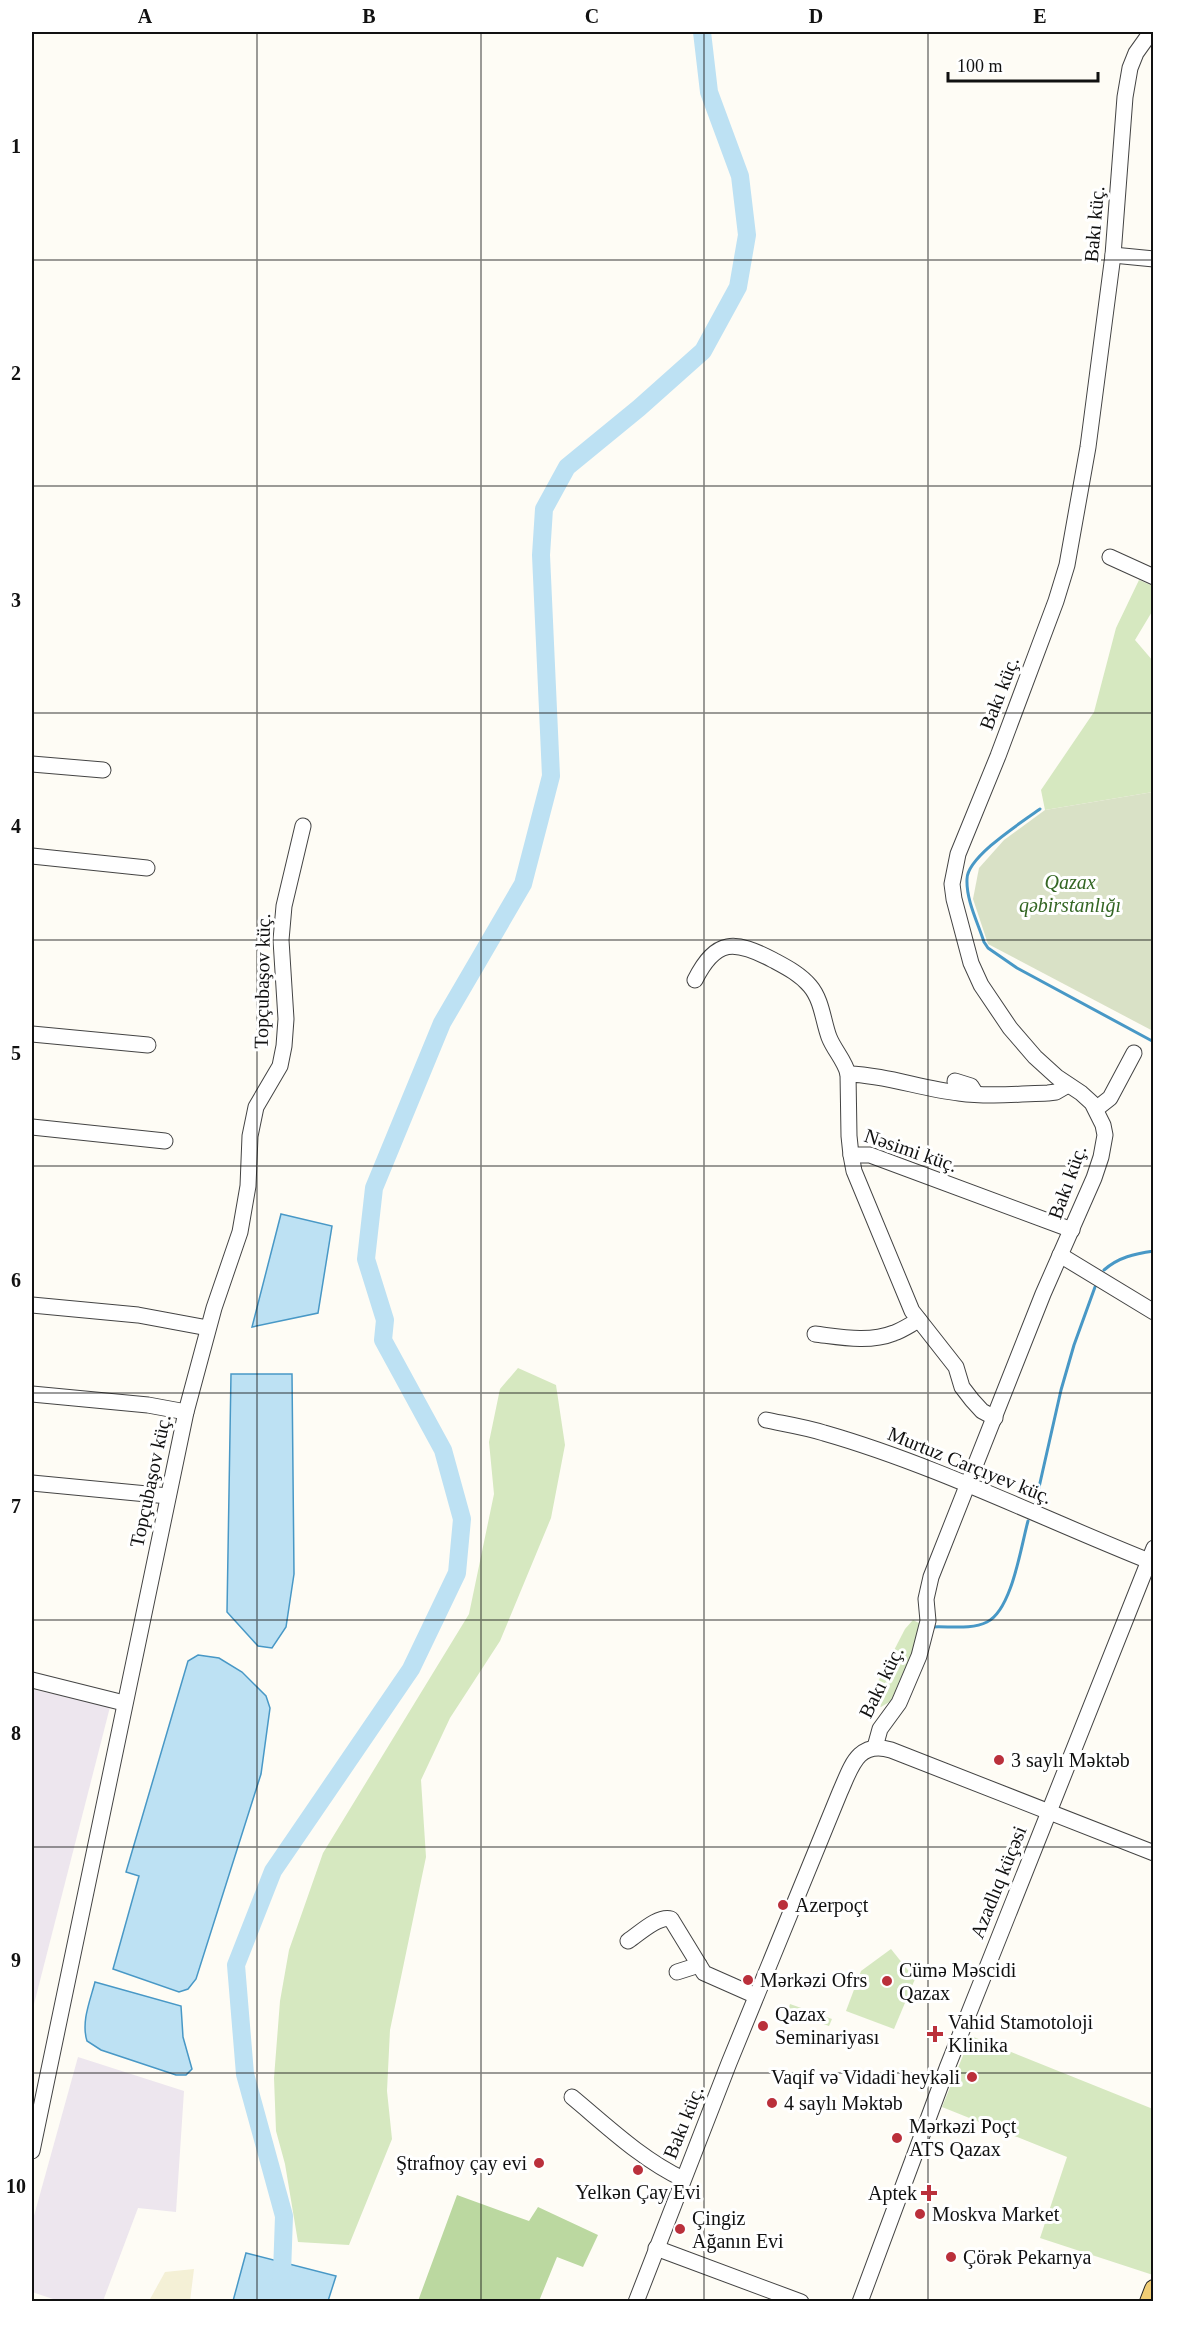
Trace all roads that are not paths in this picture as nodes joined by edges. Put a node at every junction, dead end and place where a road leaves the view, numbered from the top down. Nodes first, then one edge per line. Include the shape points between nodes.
1 (1151, 32) edge
2 (1113, 255) junction
3 (1154, 259) edge
4 (1110, 557) dead end
5 (1154, 577) edge
6 (32, 764) edge
7 (103, 770) dead end
8 (303, 826) dead end
9 (32, 856) edge
10 (147, 868) dead end
11 (695, 980) dead end
12 (32, 1034) edge
13 (148, 1045) dead end
14 (1134, 1053) dead end
15 (848, 1074) junction
16 (955, 1081) dead end
17 (1068, 1085) junction
18 (976, 1094) junction
19 (1096, 1110) junction
20 (32, 1127) edge
21 (165, 1141) dead end
22 (851, 1155) junction
23 (1072, 1230) junction
24 (1060, 1255) junction
25 (32, 1305) edge
26 (1154, 1312) edge
27 (919, 1320) junction
28 (208, 1328) junction
29 (815, 1334) dead end
30 (32, 1394) edge
31 (186, 1412) junction
32 (994, 1418) junction
33 (766, 1420) dead end
34 (32, 1483) edge
35 (968, 1486) junction
36 (168, 1496) junction
37 (1152, 1557) edge
38 (32, 1680) edge
39 (124, 1703) junction
40 (875, 1747) junction
41 (1048, 1813) junction
42 (1154, 1853) edge
43 (628, 1941) dead end
44 (699, 1965) junction
45 (677, 1972) dead end
46 (756, 1996) junction
47 (572, 2097) dead end
48 (32, 2151) edge
49 (683, 2179) junction
50 (656, 2248) junction
51 (1154, 2289) edge
52 (636, 2301) edge
53 (801, 2301) edge
54 (860, 2301) edge
55 (1149, 2301) edge

1 - 2 street, Bakı küç. via 1130,68 1125,97
2 - 3 street
2 - 17 street, Bakı küç. via 1067,565 958,854 952,884 971,963 981,985 1020,1040
4 - 5 street
6 - 7 street
8 - 28 street, Topçubaşov küç. via 281,940 284,1046 280,1066 256,1107 240,1232
9 - 10 street
11 - 15 street via 711,957 737,945 787,967 817,996 830,1039
12 - 13 street
14 - 19 street via 1110,1098
15 - 18 street
15 - 22 street, Nəsimi küç.
16 - 18 street via 971,1086
17 - 18 street via 1048,1093
17 - 19 street, Bakı küç.
19 - 23 street, Bakı küç. via 1105,1135 1101,1157
20 - 21 street
22 - 23 street, Nəsimi küç. via 870,1155
22 - 27 street via 904,1293
23 - 24 street, Bakı küç.
24 - 26 street
24 - 32 street, Bakı küç.
25 - 28 street via 138,1315
27 - 29 street via 879,1338
27 - 32 street via 956,1367 962,1387 982,1411
28 - 31 street, Topçubaşov küç.
30 - 31 street
31 - 36 street, Topçubaşov küç.
32 - 35 street, Bakı küç.
33 - 35 street, Murtuz Carçıyev küç. via 860,1444
34 - 36 street
35 - 37 street, Murtuz Carçıyev küç.
35 - 40 street, Bakı küç. via 929,1584 928,1621 919,1656 898,1703 880,1729
36 - 39 street, Topçubaşov küç.
37 - 41 street, Azadlıq küçəsi
38 - 39 street
39 - 48 street, Topçubaşov küç.
40 - 41 street
40 - 46 street, Bakı küç. via 861,1754 850,1770
41 - 42 street
41 - 54 street, Azadlıq küçəsi via 946,2068
43 - 44 street via 667,1917 675,1922
44 - 45 street
44 - 46 street via 711,1977
46 - 49 street, Bakı küç.
47 - 49 street via 644,2156
49 - 50 street, Bakı küç.
50 - 52 street, Bakı küç.
50 - 53 street
51 - 55 main road

